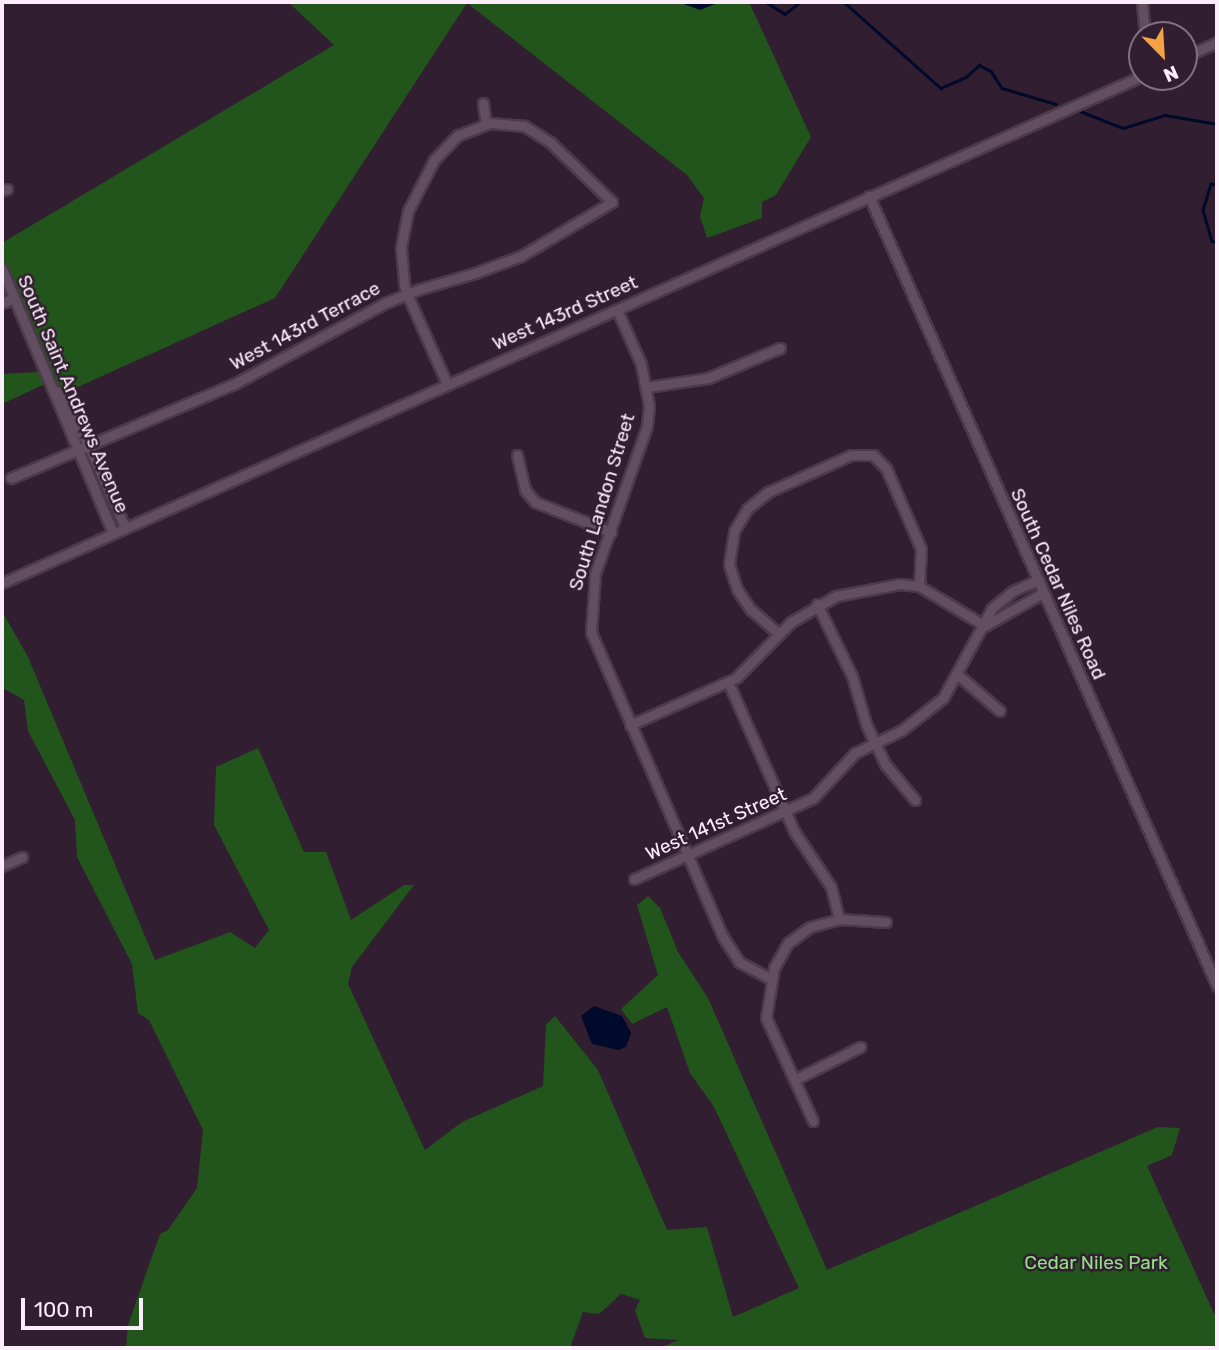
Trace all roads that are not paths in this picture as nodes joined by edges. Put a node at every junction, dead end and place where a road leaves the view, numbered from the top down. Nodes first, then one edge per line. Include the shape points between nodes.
1 (1142, 2) edge
2 (1144, 21) edge
3 (1217, 42) edge
4 (1198, 51) edge
5 (1128, 82) edge
6 (483, 103) dead end
7 (486, 124) junction
8 (869, 196) junction
9 (2, 269) edge
10 (407, 294) junction
11 (14, 298) junction
12 (2, 303) edge
13 (617, 310) junction
14 (780, 348) dead end
15 (50, 381) junction
16 (447, 384) junction
17 (648, 387) junction
18 (88, 446) junction
19 (76, 452) junction
20 (517, 455) dead end
21 (11, 478) dead end
22 (125, 527) junction
23 (611, 531) junction
24 (113, 533) junction
25 (1038, 580) junction
26 (2, 583) edge
27 (919, 586) junction
28 (1043, 593) junction
29 (817, 604) junction
30 (985, 626) junction
31 (779, 634) junction
32 (958, 675) junction
33 (728, 682) junction
34 (1000, 711) dead end
35 (630, 725) junction
36 (874, 743) junction
37 (915, 800) dead end
38 (786, 813) junction
39 (687, 856) junction
40 (22, 857) dead end
41 (2, 866) edge
42 (634, 879) dead end
43 (839, 919) junction
44 (886, 922) dead end
45 (771, 979) junction
46 (1217, 986) edge
47 (860, 1047) dead end
48 (796, 1079) junction
49 (813, 1121) dead end

1 - 2 street
3 - 4 street
5 - 8 street, West 143rd Street
6 - 7 street
7 - 10 street via 450,141 416,191 401,248
7 - 10 street, West 143rd Terrace via 513,123 541,136 612,202 521,256
8 - 13 street, West 143rd Street
8 - 25 street, South Cedar Niles Road
9 - 11 street, South Saint Andrews Avenue
10 - 16 street
10 - 18 street, West 143rd Terrace via 234,384
11 - 12 street
11 - 15 street, South Saint Andrews Avenue
13 - 16 street, West 143rd Street
13 - 17 street, South Landon Street
14 - 17 street via 708,378
15 - 18 street
15 - 19 street, South Saint Andrews Avenue
16 - 22 street, West 143rd Street
17 - 23 street, South Landon Street via 647,426
18 - 19 street, West 143rd Terrace
18 - 22 street
19 - 21 street, West 143rd Terrace
19 - 24 street, South Saint Andrews Avenue
20 - 23 street via 525,490 535,502
22 - 24 street, West 143rd Street
23 - 35 street, South Landon Street via 591,594 591,632
24 - 26 street, West 143rd Street
25 - 28 street, South Cedar Niles Road
25 - 30 street, West 141st Street via 1004,597 992,608
27 - 29 street via 859,590
27 - 30 street
27 - 31 street via 921,549 886,468 873,455 851,455 768,492 747,509 734,531 729,565 737,589 751,610
28 - 30 street
28 - 46 street, South Cedar Niles Road
29 - 31 street
29 - 36 street via 852,676
30 - 32 street, West 141st Street
31 - 33 street via 746,670
32 - 34 street
32 - 36 street, West 141st Street via 943,698 915,721
33 - 35 street
33 - 38 street
35 - 39 street, South Landon Street
36 - 37 street
36 - 38 street, West 141st Street via 844,762 813,798
38 - 39 street, West 141st Street
38 - 43 street via 827,878
39 - 42 street, West 141st Street
39 - 45 street, South Landon Street via 734,957
40 - 41 street
43 - 44 street
43 - 45 street via 810,927 788,943
45 - 48 street via 766,1018
47 - 48 street
48 - 49 street

